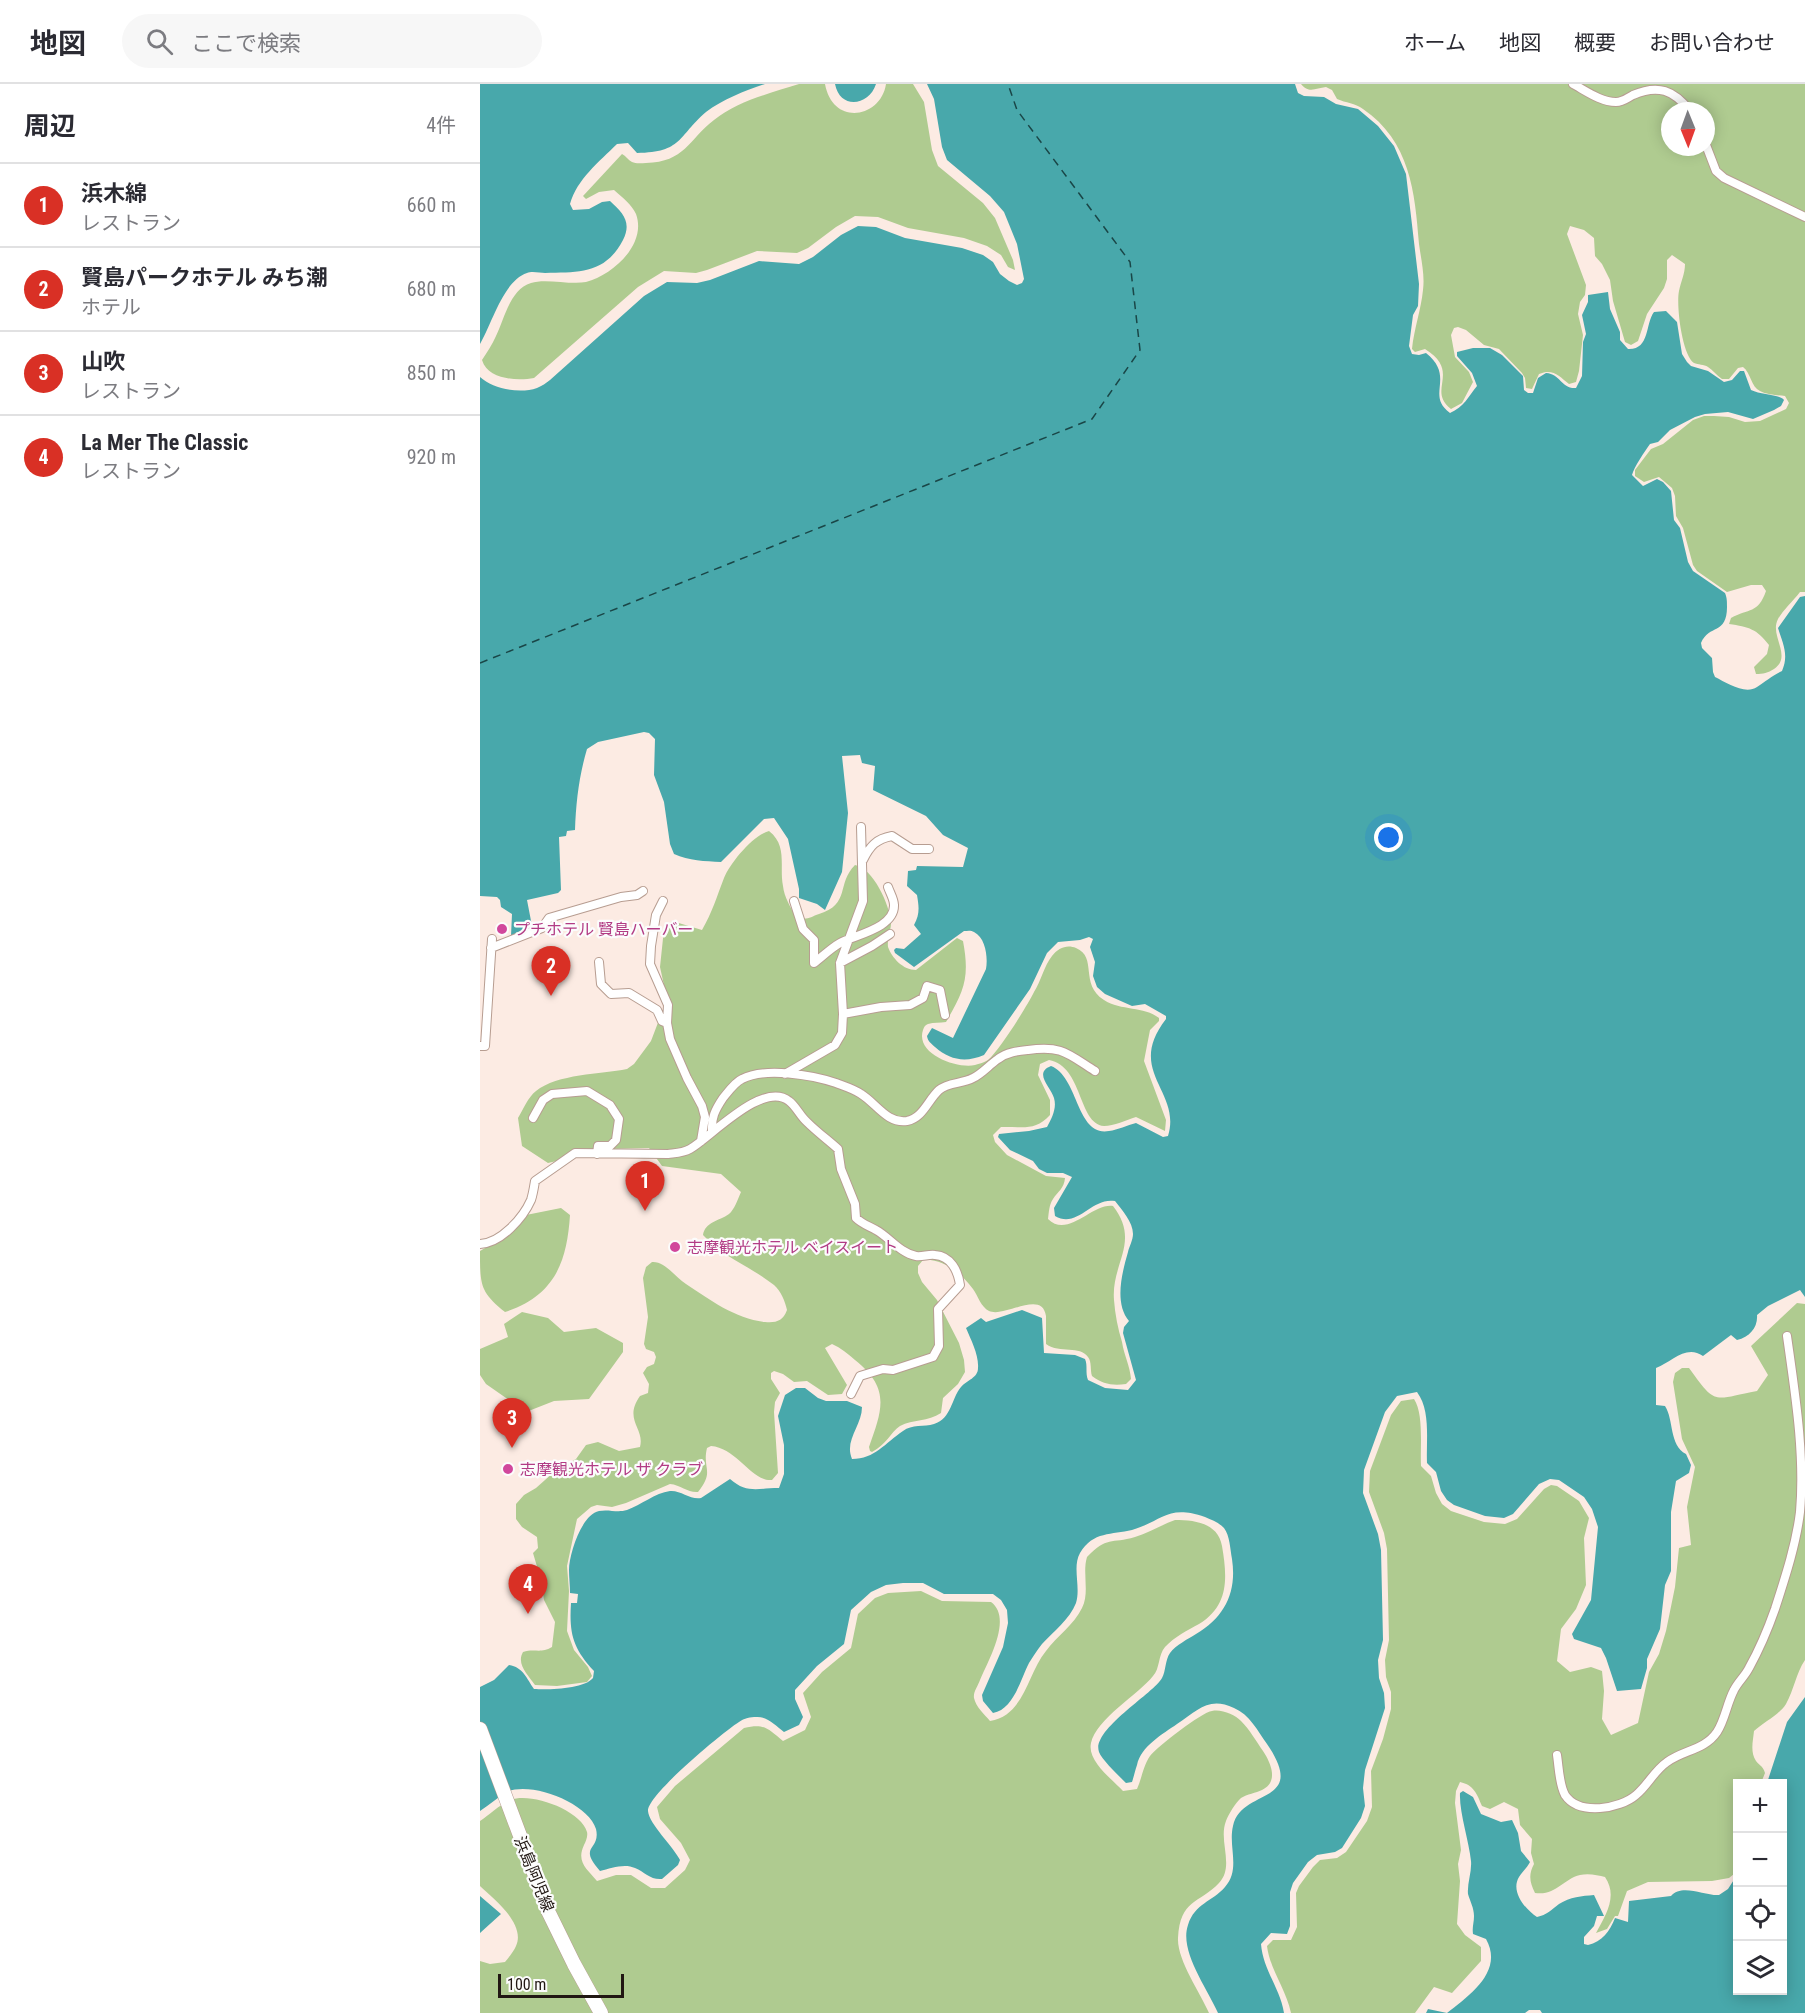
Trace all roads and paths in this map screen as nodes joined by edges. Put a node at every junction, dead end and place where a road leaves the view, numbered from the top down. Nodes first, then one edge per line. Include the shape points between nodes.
1 (1573, 84) edge
2 (1680, 102) edge
3 (1710, 156) edge
4 (1805, 217) edge
5 (861, 827) dead end
6 (929, 849) dead end
7 (862, 861) junction
8 (888, 887) dead end
9 (643, 891) dead end
10 (663, 901) dead end
11 (794, 901) dead end
12 (890, 934) dead end
13 (848, 940) junction
14 (599, 962) dead end
15 (840, 963) junction
16 (843, 1014) junction
17 (945, 1015) dead end
18 (667, 1023) junction
19 (480, 1046) edge
20 (1095, 1071) dead end
21 (785, 1074) junction
22 (534, 1118) dead end
23 (712, 1132) junction
24 (701, 1140) junction
25 (597, 1154) junction
26 (480, 1244) edge
27 (1787, 1336) dead end
28 (851, 1394) dead end
29 (480, 1729) edge
30 (1557, 1755) dead end
31 (601, 2013) edge

1 - 2 street via 1614,102 1650,88 1670,93
3 - 4 street via 1716,171 1724,178
5 - 7 street
6 - 7 street via 912,849 892,836 869,847
7 - 13 street via 863,901
8 - 13 street via 894,911 868,932
9 - 19 street via 549,918 542,928 492,943 485,1046
10 - 18 street via 656,915 650,964 668,1005
11 - 13 street via 803,929 814,940 814,963
12 - 15 street
13 - 15 street
14 - 18 street via 601,984 611,994 629,993 657,1010
15 - 16 street
16 - 17 street via 910,1005 922,998 927,986 940,990
16 - 21 street via 842,1033 835,1045
18 - 24 street via 670,1039 702,1106 705,1117
20 - 21 street via 1064,1051 1048,1047 1011,1052 966,1082 940,1089 920,1114 899,1122 861,1094 837,1083
21 - 23 street via 741,1079 715,1110
22 - 25 street via 543,1100 552,1094 587,1091 610,1105 619,1119 616,1140 610,1146 598,1146
23 - 24 street
23 - 28 street via 736,1113 768,1097 789,1100 805,1121 838,1149 856,1218 915,1256 946,1258 958,1272 960,1285 938,1309 939,1346 933,1357 860,1376
24 - 25 street via 681,1153
25 - 26 street via 575,1153 535,1181 532,1199 520,1217 505,1232
27 - 30 street via 1800,1461 1797,1528 1774,1612 1749,1669 1735,1687 1720,1727 1698,1748 1664,1763 1636,1795 1602,1808 1570,1800 1561,1785
29 - 31 main road, 浜島阿児線 via 549,1913

